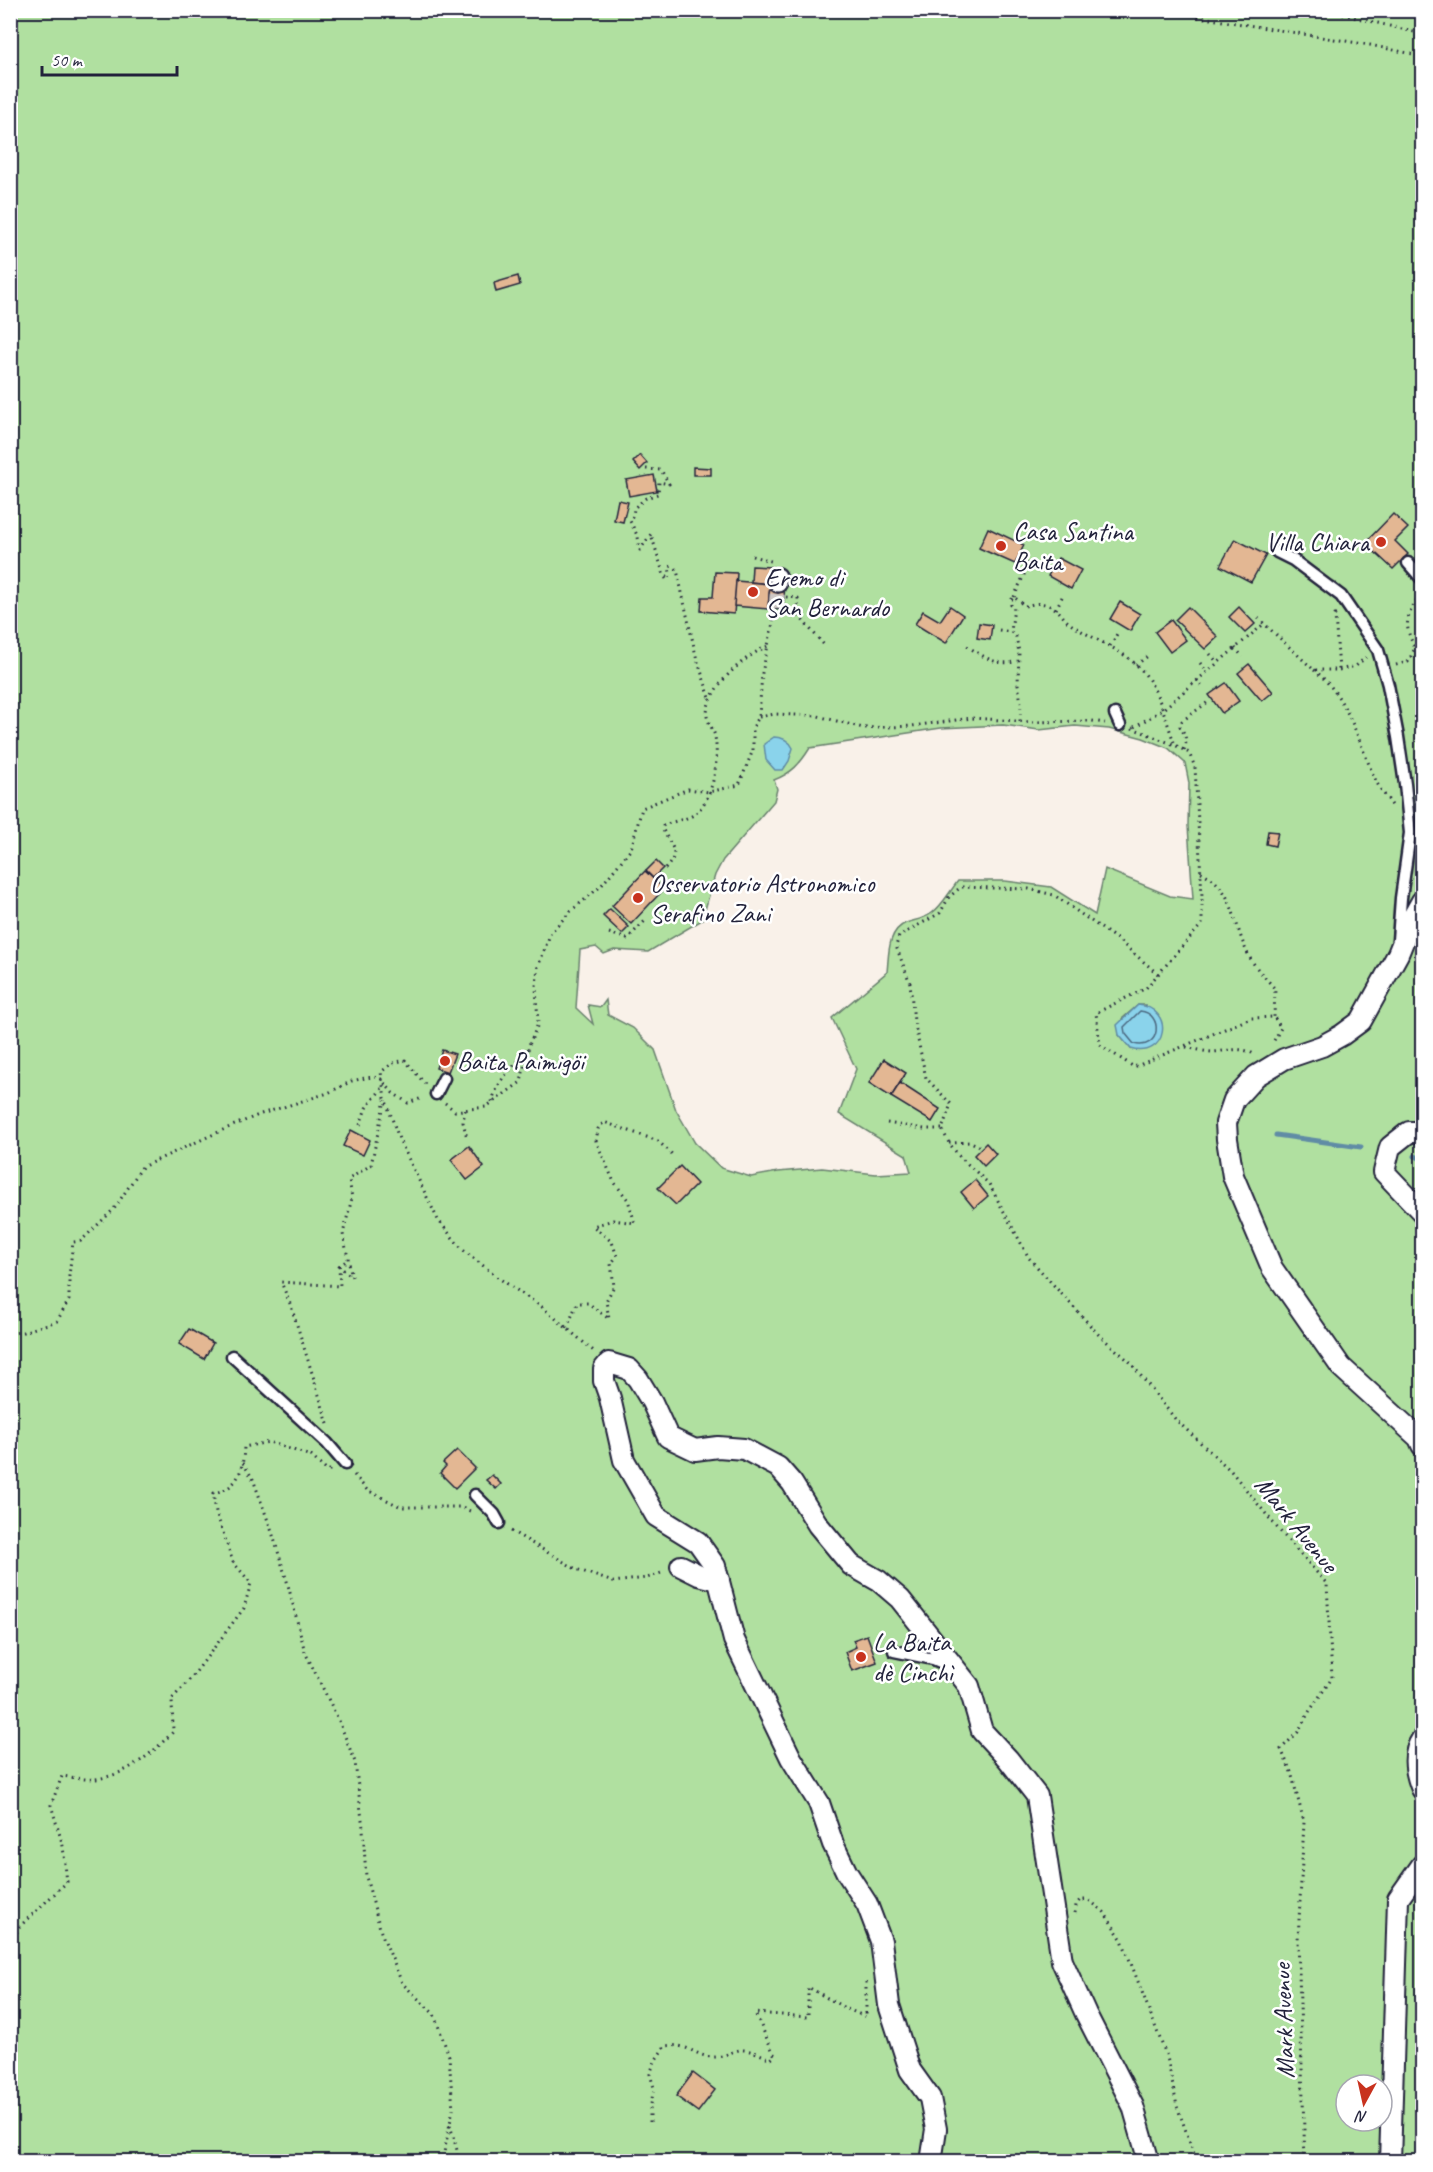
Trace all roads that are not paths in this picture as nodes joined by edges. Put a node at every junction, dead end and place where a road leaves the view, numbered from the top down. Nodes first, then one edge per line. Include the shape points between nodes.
1 (1277, 552) dead end
2 (1408, 563) dead end
3 (1422, 579) edge
4 (1116, 714) dead end
5 (1120, 725) road end
6 (1422, 901) edge
7 (1398, 954) junction
8 (444, 1078) dead end
9 (433, 1092) road end
10 (1422, 1132) edge
11 (1422, 1212) edge
12 (232, 1356) dead end
13 (1422, 1445) edge
14 (345, 1464) road end
15 (475, 1495) dead end
16 (499, 1523) dead end
17 (681, 1566) dead end
18 (719, 1581) junction
19 (894, 1651) dead end
20 (955, 1669) junction
21 (1422, 1739) edge
22 (1422, 1789) edge
23 (1422, 1865) edge
24 (931, 2162) edge
25 (1149, 2162) edge
26 (1390, 2162) edge

1 - 7 lane via 1341,596 1377,650 1388,685 1410,833
2 - 3 lane
4 - 5 lane
6 - 7 street
7 - 13 street via 1361,1021 1322,1046 1284,1059 1256,1076 1234,1100 1226,1123 1233,1176 1272,1268 1341,1367
8 - 9 lane
10 - 11 street via 1409,1132 1390,1147 1384,1172
12 - 14 lane
15 - 16 lane
17 - 18 street
18 - 20 street via 715,1566 698,1542 656,1516 624,1460 604,1381 604,1369 609,1363 629,1369 638,1379 668,1437 695,1450 744,1449 778,1467 851,1565 900,1599
18 - 24 street via 734,1640 791,1758 819,1803 833,1844 867,1904 881,1941 889,2005 910,2070 930,2098 936,2129
19 - 20 lane via 933,1659
20 - 25 street via 969,1686 982,1731 1037,1796 1062,1961 1133,2106
21 - 22 street via 1416,1754
23 - 26 street via 1398,1899

